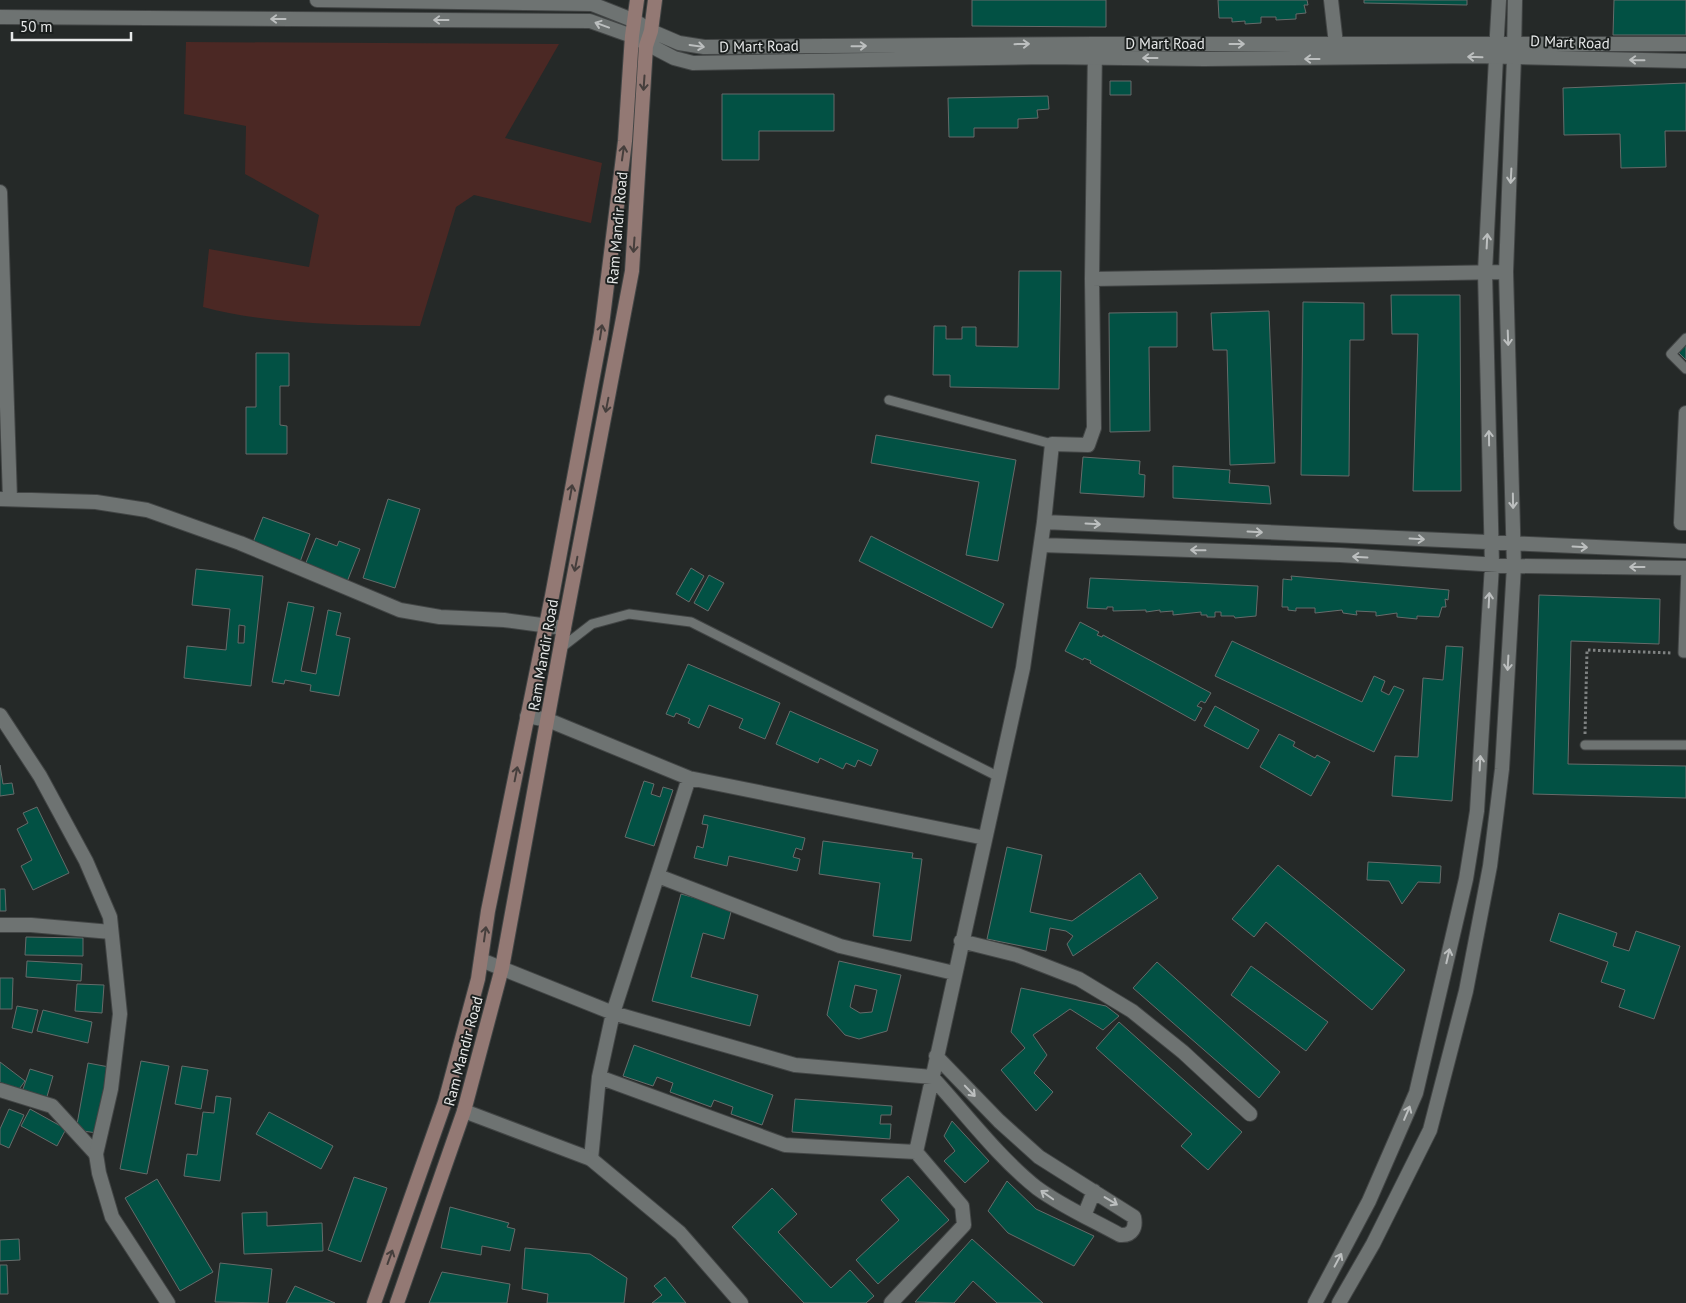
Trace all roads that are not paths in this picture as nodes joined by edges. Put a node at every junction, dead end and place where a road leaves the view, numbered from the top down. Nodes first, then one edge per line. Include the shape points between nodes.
1 (317, 0) edge
2 (637, 0) edge
3 (655, 0) edge
4 (1331, 0) edge
5 (1499, 0) edge
6 (1515, 0) edge
7 (0, 18) edge
8 (635, 20) junction
9 (651, 31) junction
10 (632, 36) junction
11 (1095, 44) junction
12 (1336, 44) junction
13 (1686, 44) edge
14 (646, 46) junction
15 (1514, 50) junction
16 (1496, 51) junction
17 (1095, 59) junction
18 (1686, 61) edge
19 (0, 192) edge
20 (1485, 272) junction
21 (1506, 272) junction
22 (1092, 279) junction
23 (1686, 338) edge
24 (1686, 369) edge
25 (889, 400) dead end
26 (1686, 413) edge
27 (1052, 444) junction
28 (5, 499) edge
29 (1044, 522) junction
30 (1686, 523) edge
31 (1491, 543) junction
32 (1514, 544) junction
33 (1041, 545) junction
34 (1686, 552) edge
35 (1492, 565) junction
36 (1514, 566) junction
37 (1686, 568) edge
38 (546, 625) junction
39 (564, 628) junction
40 (561, 648) junction
41 (1684, 653) edge
42 (0, 715) edge
43 (527, 716) junction
44 (548, 720) junction
45 (1585, 745) road end
46 (1686, 745) edge
47 (998, 776) junction
48 (689, 778) junction
49 (984, 838) junction
50 (658, 876) junction
51 (1460, 904) junction
52 (1482, 907) junction
53 (0, 926) edge
54 (112, 932) junction
55 (961, 941) junction
56 (481, 960) junction
57 (502, 968) junction
58 (954, 973) junction
59 (1435, 1011) junction
60 (614, 1013) junction
61 (1459, 1016) junction
62 (936, 1056) junction
63 (599, 1077) junction
64 (932, 1077) junction
65 (0, 1090) edge
66 (464, 1111) junction
67 (1250, 1114) dead end
68 (916, 1152) junction
69 (96, 1154) junction
70 (591, 1159) junction
71 (1094, 1191) junction
72 (1084, 1216) junction
73 (168, 1303) edge
74 (374, 1303) edge
75 (398, 1303) edge
76 (741, 1303) edge
77 (891, 1303) edge
78 (1314, 1303) edge
79 (1339, 1303) edge

1 - 8 street, D Mart Road via 592,4
2 - 8 main road
3 - 9 main road, Ram Mandir Road
4 - 12 street
5 - 16 street
6 - 15 street
10 -> 7 street, D Mart Road via 590,21
8 - 9 street, D Mart Road
8 - 10 main road
9 -> 11 street, D Mart Road via 678,43 704,47
9 - 14 main road, Ram Mandir Road
10 - 14 street, D Mart Road
38 -> 10 main road via 602,333 625,141
11 -> 12 street, D Mart Road
11 - 17 street
12 - 16 street, D Mart Road
13 - 15 street, D Mart Road
14 - 17 street, D Mart Road via 693,63
14 -> 39 main road, Ram Mandir Road via 632,270
15 - 16 street, D Mart Road
18 -> 15 street, D Mart Road
15 -> 21 street
16 -> 17 street, D Mart Road
20 -> 16 street
17 - 22 street
19 - 28 street
20 - 21 street
20 - 22 street
31 -> 20 street
21 -> 32 street
22 - 27 street via 1094,428 1088,445
23 - 24 lane via 1671,354
25 - 27 lane
26 - 30 street via 1681,523
27 - 29 street
28 - 38 street via 96,502 147,510 240,543 400,610 440,617
29 -> 31 street
29 - 33 street
31 - 32 street
31 - 35 street
32 -> 34 street
32 - 36 street
35 -> 33 street
33 - 47 street via 1023,668
35 - 36 street
51 -> 35 street via 1477,811
37 -> 36 street
36 -> 52 street via 1502,769
37 - 41 lane
38 - 39 street
38 - 43 main road
39 - 40 main road, Ram Mandir Road
40 - 44 main road, Ram Mandir Road
40 - 47 lane via 592,624 629,614 691,622
42 - 54 street via 40,776 86,861 110,917
43 - 44 street
56 -> 43 main road
44 - 48 street
44 - 57 main road, Ram Mandir Road
45 - 46 lane
47 - 49 street
48 - 49 street
48 - 50 street
49 - 55 street
50 - 58 street via 840,946
50 - 60 street
51 - 52 street
59 -> 51 street
52 - 61 street
53 - 54 street via 31,925
54 - 69 street via 120,1014 111,1089
55 - 58 street
55 - 67 street via 1017,955 1079,979 1132,1011 1183,1052
56 - 57 street
74 -> 56 main road via 445,1102
57 - 60 street
57 - 66 main road, Ram Mandir Road
58 - 62 street
59 - 61 street
78 -> 59 street via 1369,1201 1416,1093
60 - 63 street
60 - 64 street via 795,1065
61 - 79 street via 1430,1130 1373,1244
62 - 64 street
62 -> 71 street via 1039,1157
63 - 68 street via 785,1145
63 - 70 street
64 - 68 street
72 -> 64 street via 1055,1200 1015,1168
65 - 69 street via 52,1106
66 - 70 street
66 - 75 main road, Ram Mandir Road
68 - 77 street via 962,1206 964,1225
69 - 73 street via 112,1217
70 - 76 street via 680,1233
71 - 72 street
71 -> 72 street via 1134,1217 1136,1226 1125,1236

